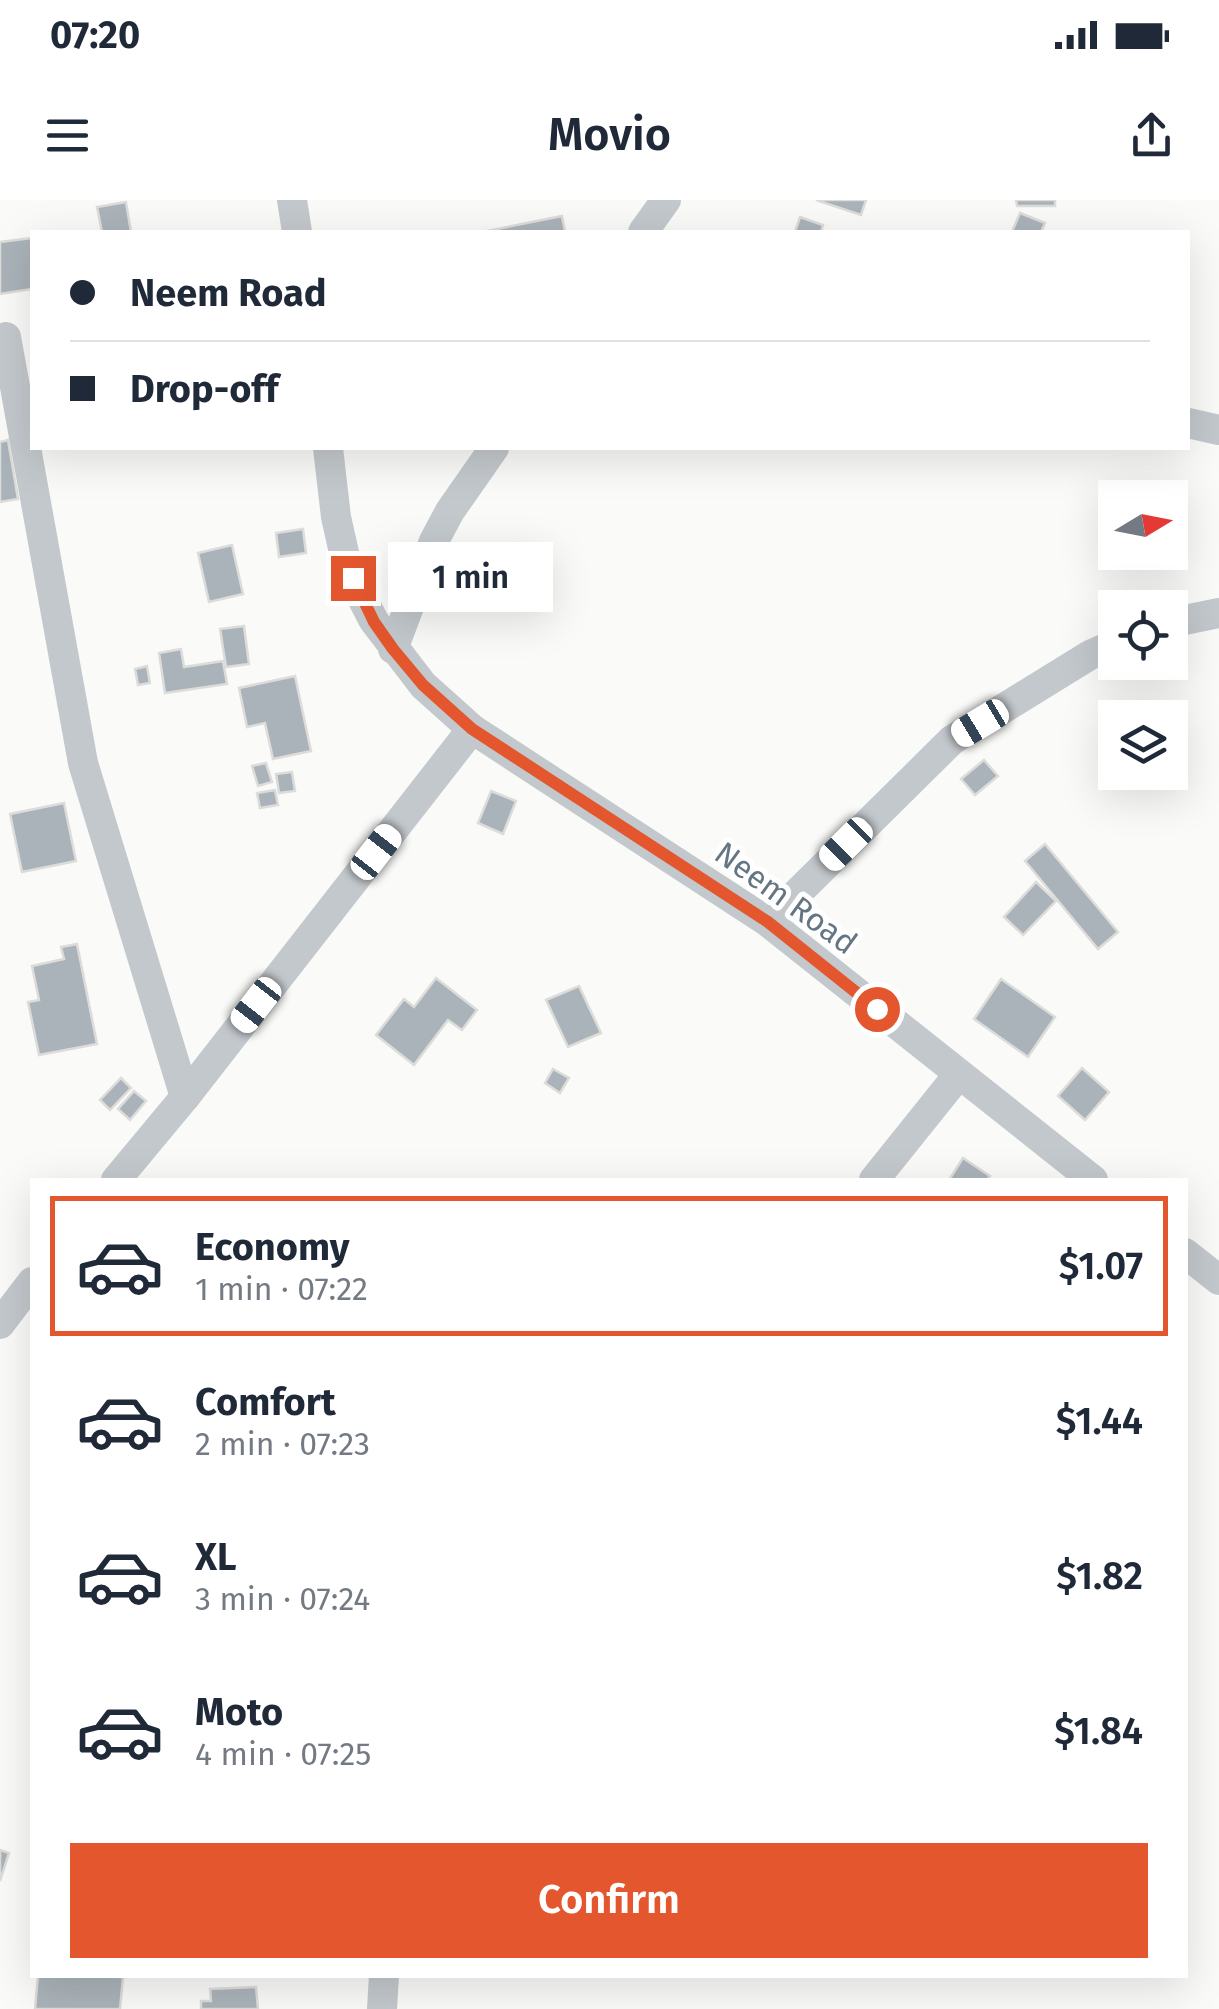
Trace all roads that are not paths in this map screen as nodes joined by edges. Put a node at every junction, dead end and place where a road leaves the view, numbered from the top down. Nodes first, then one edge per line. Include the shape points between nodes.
1 (292, 200) edge
2 (666, 200) edge
3 (297, 230) edge
4 (644, 230) edge
5 (13, 337) edge
6 (1190, 424) edge
7 (1219, 430) edge
8 (30, 440) edge
9 (32, 450) edge
10 (328, 450) edge
11 (493, 450) edge
12 (1219, 613) edge
13 (1188, 620) edge
14 (393, 649) junction
15 (1098, 651) edge
16 (472, 729) junction
17 (768, 922) junction
18 (959, 1074) junction
19 (184, 1097) junction
20 (118, 1178) edge
21 (876, 1178) edge
22 (1090, 1178) edge
23 (1188, 1255) edge
24 (1219, 1280) edge
25 (30, 1285) edge
26 (0, 1324) edge
27 (384, 1978) edge
28 (382, 2009) edge

1 - 3 street
2 - 4 street
5 - 8 street
6 - 7 street
9 - 19 street via 83,763
10 - 14 street, Neem Road via 345,557
11 - 14 street via 434,540
12 - 13 street
14 - 16 street, Neem Road
15 - 17 street via 952,740
16 - 17 street, Neem Road
16 - 19 street
17 - 18 street, Neem Road
18 - 21 street
18 - 22 street, Neem Road
19 - 20 street
23 - 24 street
25 - 26 street
27 - 28 street

